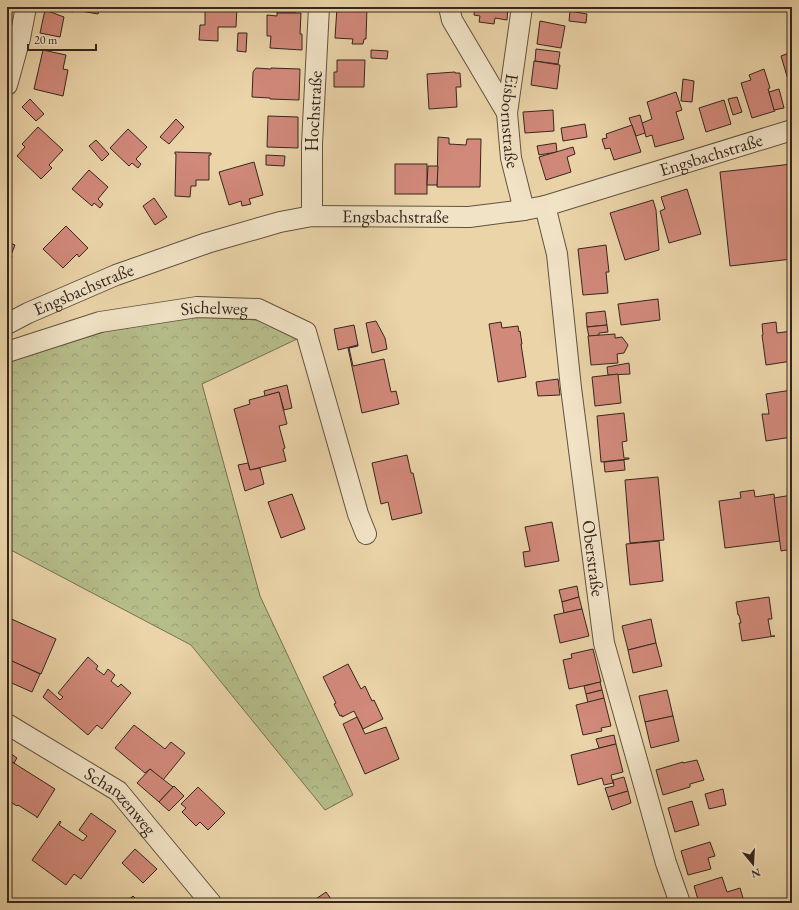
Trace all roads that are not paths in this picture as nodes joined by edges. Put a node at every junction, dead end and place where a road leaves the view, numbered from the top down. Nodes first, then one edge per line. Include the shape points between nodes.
1 (26, 7) edge
2 (319, 7) edge
3 (449, 7) edge
4 (522, 7) edge
5 (7, 85) edge
6 (507, 113) junction
7 (792, 130) edge
8 (544, 206) junction
9 (524, 210) junction
10 (312, 216) junction
11 (7, 324) edge
12 (7, 352) edge
13 (366, 534) dead end
14 (7, 724) edge
15 (211, 903) edge
16 (680, 903) edge

1 - 5 street
2 - 10 street, Hochstraße via 312,144
3 - 6 street via 452,20
4 - 6 street, Eisbornstraße
6 - 9 street, Eisbornstraße via 511,158
7 - 8 street, Engsbachstraße
8 - 9 street, Engsbachstraße
8 - 16 street, Oberstraße via 557,254 572,395 604,643 666,863
9 - 10 street, Engsbachstraße via 469,218
10 - 11 street, Engsbachstraße via 280,222 116,275
12 - 13 street, Sichelweg via 100,322 197,307 258,309 306,332
14 - 15 street, Schanzenweg via 118,791

